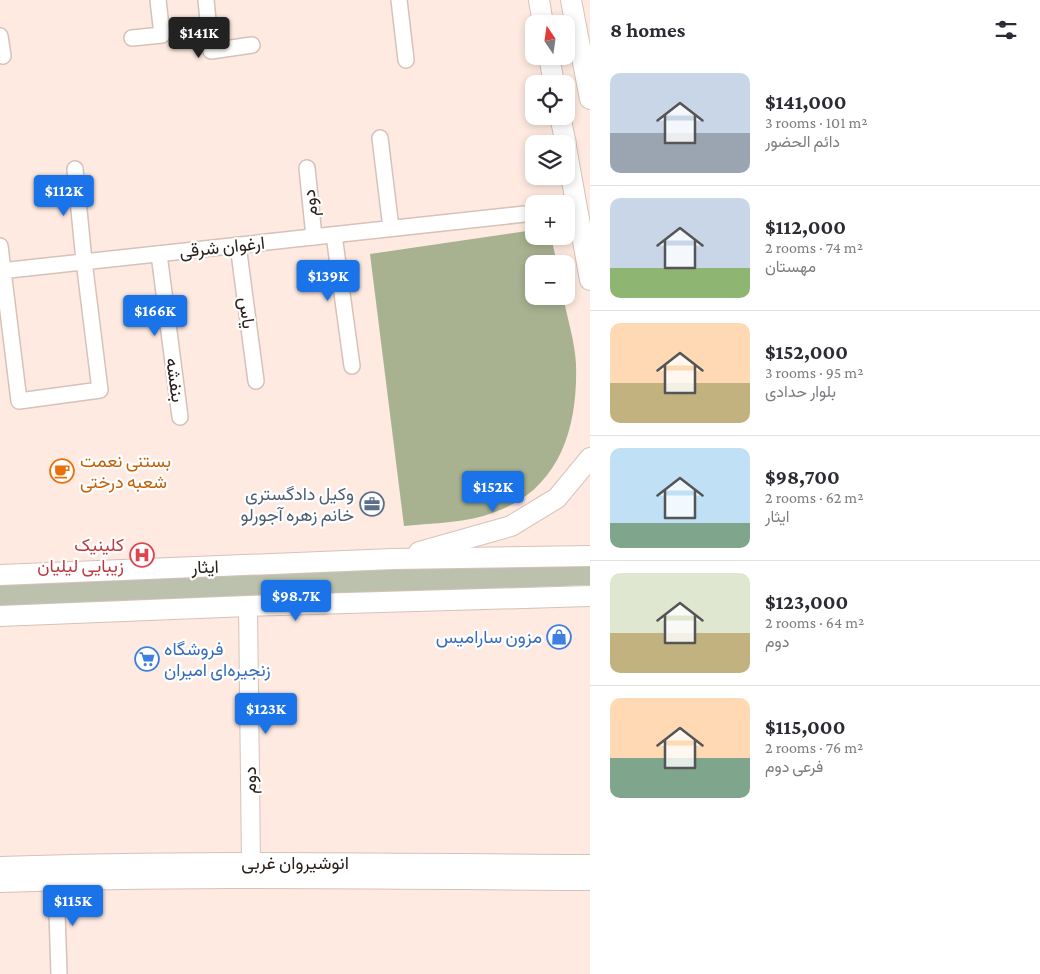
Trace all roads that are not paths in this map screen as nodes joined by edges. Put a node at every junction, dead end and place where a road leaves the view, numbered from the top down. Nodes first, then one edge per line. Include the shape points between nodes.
1 (158, 0) edge
2 (206, 0) edge
3 (399, 0) edge
4 (538, 0) edge
5 (571, 0) edge
6 (541, 15) edge
7 (0, 36) edge
8 (132, 38) dead end
9 (252, 45) dead end
10 (3, 56) dead end
11 (406, 60) dead end
12 (590, 99) edge
13 (380, 138) dead end
14 (307, 168) dead end
15 (75, 169) dead end
16 (525, 214) edge
17 (575, 221) edge
18 (390, 228) junction
19 (334, 235) junction
20 (314, 237) junction
21 (238, 245) junction
22 (0, 246) edge
23 (159, 254) junction
24 (84, 261) junction
25 (2, 270) edge
26 (590, 280) edge
27 (352, 366) dead end
28 (256, 381) dead end
29 (180, 417) dead end
30 (590, 458) edge
31 (590, 556) edge
32 (393, 559) junction
33 (0, 575) edge
34 (590, 596) edge
35 (248, 606) junction
36 (0, 616) edge
37 (251, 863) junction
38 (590, 864) edge
39 (0, 866) edge
40 (553, 872) junction
41 (56, 881) junction
42 (590, 881) edge
43 (0, 883) edge
44 (59, 974) edge

1 - 8 street via 162,35
2 - 9 street via 211,51
3 - 11 street
4 - 6 main road
5 - 12 main road
7 - 10 street
13 - 18 street
14 - 20 street, دوم
15 - 24 street
16 - 18 street, ارغوان شرقی
17 - 26 main road
18 - 19 street, ارغوان شرقی
19 - 20 street, ارغوان شرقی
19 - 27 street
20 - 21 street, ارغوان شرقی
21 - 23 street, ارغوان شرقی
21 - 28 street, یاس
22 - 25 street
23 - 24 street, ارغوان شرقی
23 - 29 street, بنفشه
24 - 25 street, ارغوان شرقی
24 - 25 street via 100,390 19,401
30 - 32 main road via 557,498 511,526
31 - 32 main road, ایثار
32 - 33 main road, ایثار
34 - 35 main road
35 - 36 main road
35 - 37 street, دوم
37 - 39 street, انوشیروان غربی
37 - 40 street, انوشیروان غربی
38 - 40 street, انوشیروان غربی
40 - 41 street, انوشیروان غربی
40 - 42 street, انوشیروان غربی
41 - 43 street, انوشیروان غربی
41 - 44 street

